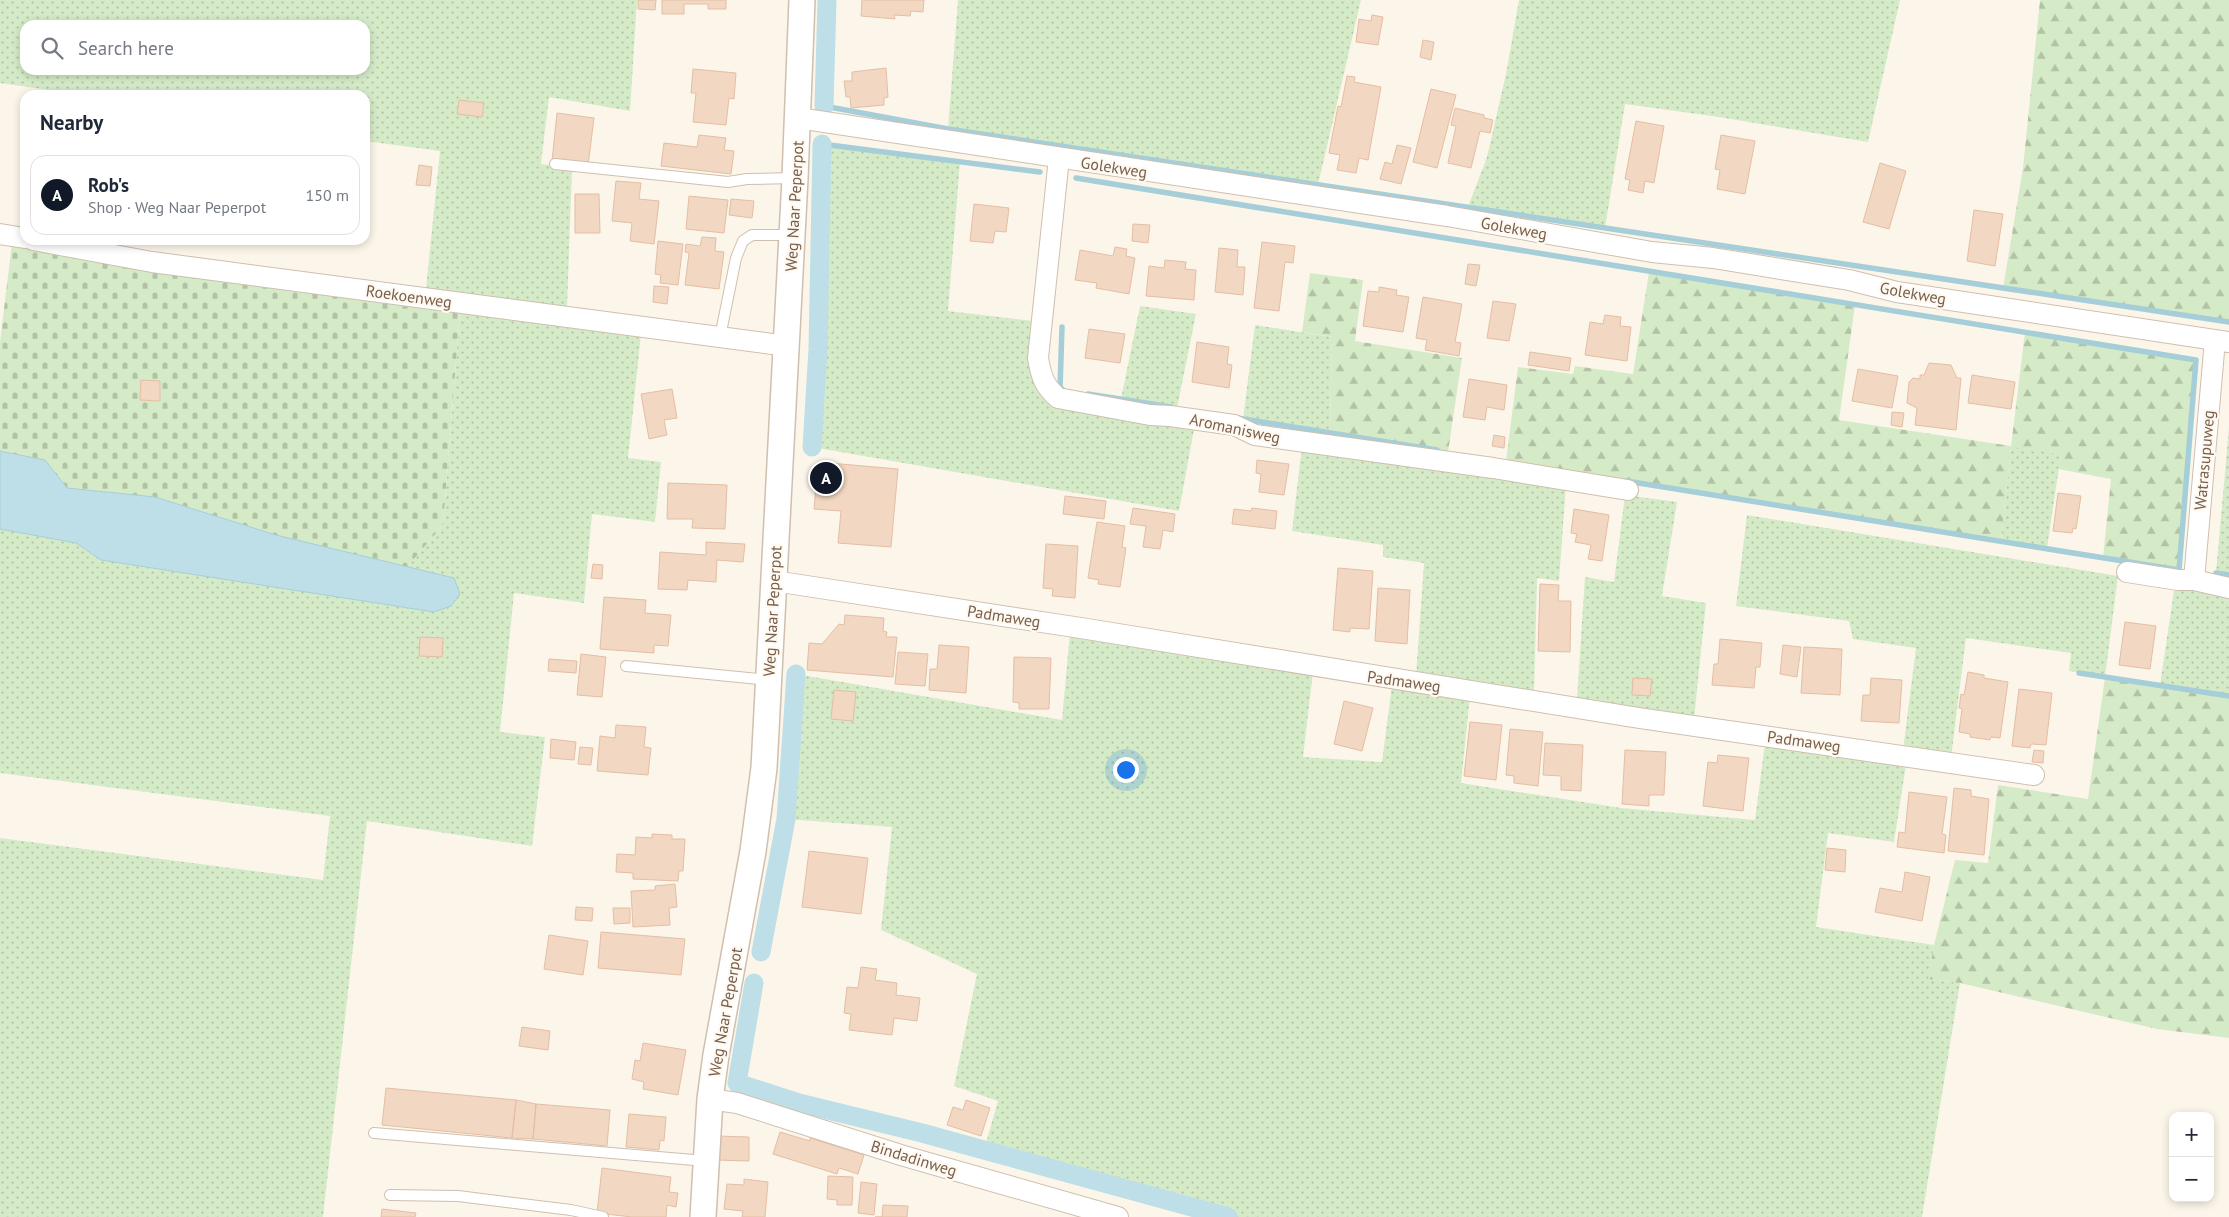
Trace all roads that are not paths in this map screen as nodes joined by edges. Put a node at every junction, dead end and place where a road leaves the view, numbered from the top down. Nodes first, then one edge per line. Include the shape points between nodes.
1 (802, 0) edge
2 (798, 118) junction
3 (1059, 158) junction
4 (555, 164) dead end
5 (795, 178) junction
6 (0, 234) edge
7 (792, 235) junction
8 (20, 237) edge
9 (60, 245) edge
10 (720, 337) junction
11 (2222, 341) edge
12 (787, 346) junction
13 (1628, 490) dead end
14 (2127, 572) dead end
15 (2194, 580) junction
16 (774, 581) junction
17 (2229, 588) edge
18 (626, 666) dead end
19 (768, 680) junction
20 (2034, 775) dead end
21 (710, 1099) junction
22 (374, 1133) dead end
23 (706, 1161) junction
24 (390, 1195) dead end
25 (603, 1217) edge
26 (703, 1217) edge
27 (1118, 1217) edge

1 - 2 street, Weg Naar Peperpot
2 - 3 street, Golekweg
2 - 5 street, Weg Naar Peperpot
3 - 11 street, Golekweg via 1447,216 1652,252 1714,258 1849,280 1897,292
3 - 13 street, Aromanisweg via 1038,358 1047,388 1058,398 1150,415 1234,425 1255,435
4 - 5 lane via 728,182 747,178
5 - 7 street, Weg Naar Peperpot
6 - 8 street
7 - 10 lane via 752,235 743,241 736,258
7 - 12 street, Weg Naar Peperpot
9 - 10 street, Roekoenweg via 152,262
10 - 12 street, Roekoenweg
11 - 15 street, Watrasupuweg
12 - 16 street, Weg Naar Peperpot
14 - 15 street
15 - 17 street
16 - 19 street, Weg Naar Peperpot
16 - 20 street, Padmaweg via 1639,718
18 - 19 lane
19 - 21 street, Weg Naar Peperpot via 764,768 753,851
21 - 23 street, Weg Naar Peperpot
21 - 27 street, Bindadinweg via 737,1103 904,1156
22 - 23 lane
23 - 26 street, Weg Naar Peperpot
24 - 25 lane via 458,1196

